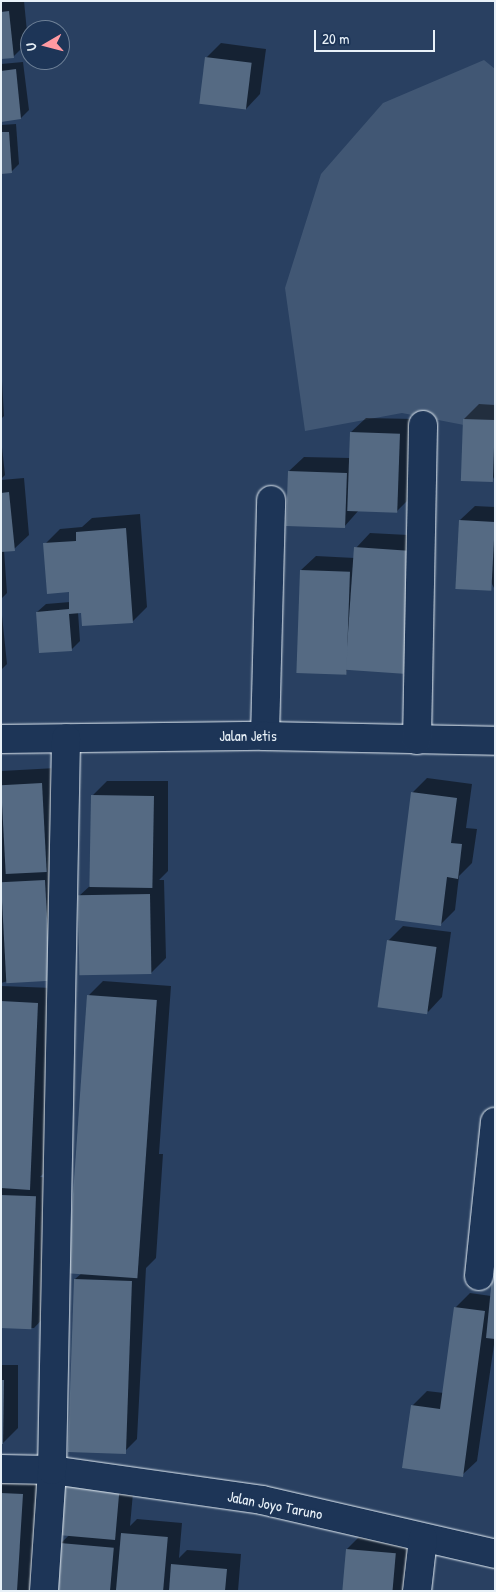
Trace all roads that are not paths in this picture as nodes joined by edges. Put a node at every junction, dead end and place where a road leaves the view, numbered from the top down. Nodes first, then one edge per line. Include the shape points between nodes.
1 (423, 425) dead end
2 (271, 500) dead end
3 (265, 736) junction
4 (66, 738) junction
5 (1, 739) edge
6 (417, 740) junction
7 (495, 741) edge
8 (495, 1122) edge
9 (479, 1276) dead end
10 (1, 1469) edge
11 (52, 1470) junction
12 (423, 1538) junction
13 (495, 1554) edge
14 (44, 1591) edge
15 (417, 1591) edge

1 - 6 street
2 - 3 street
3 - 4 street, Jalan Jetis
3 - 6 street, Jalan Jetis
4 - 5 street, Jalan Jetis
4 - 11 street
6 - 7 street, Jalan Jetis
8 - 9 street
10 - 11 street, Jalan Joyo Taruno
11 - 12 street, Jalan Joyo Taruno via 262,1500
11 - 14 street
12 - 13 street, Jalan Joyo Taruno
12 - 15 street

